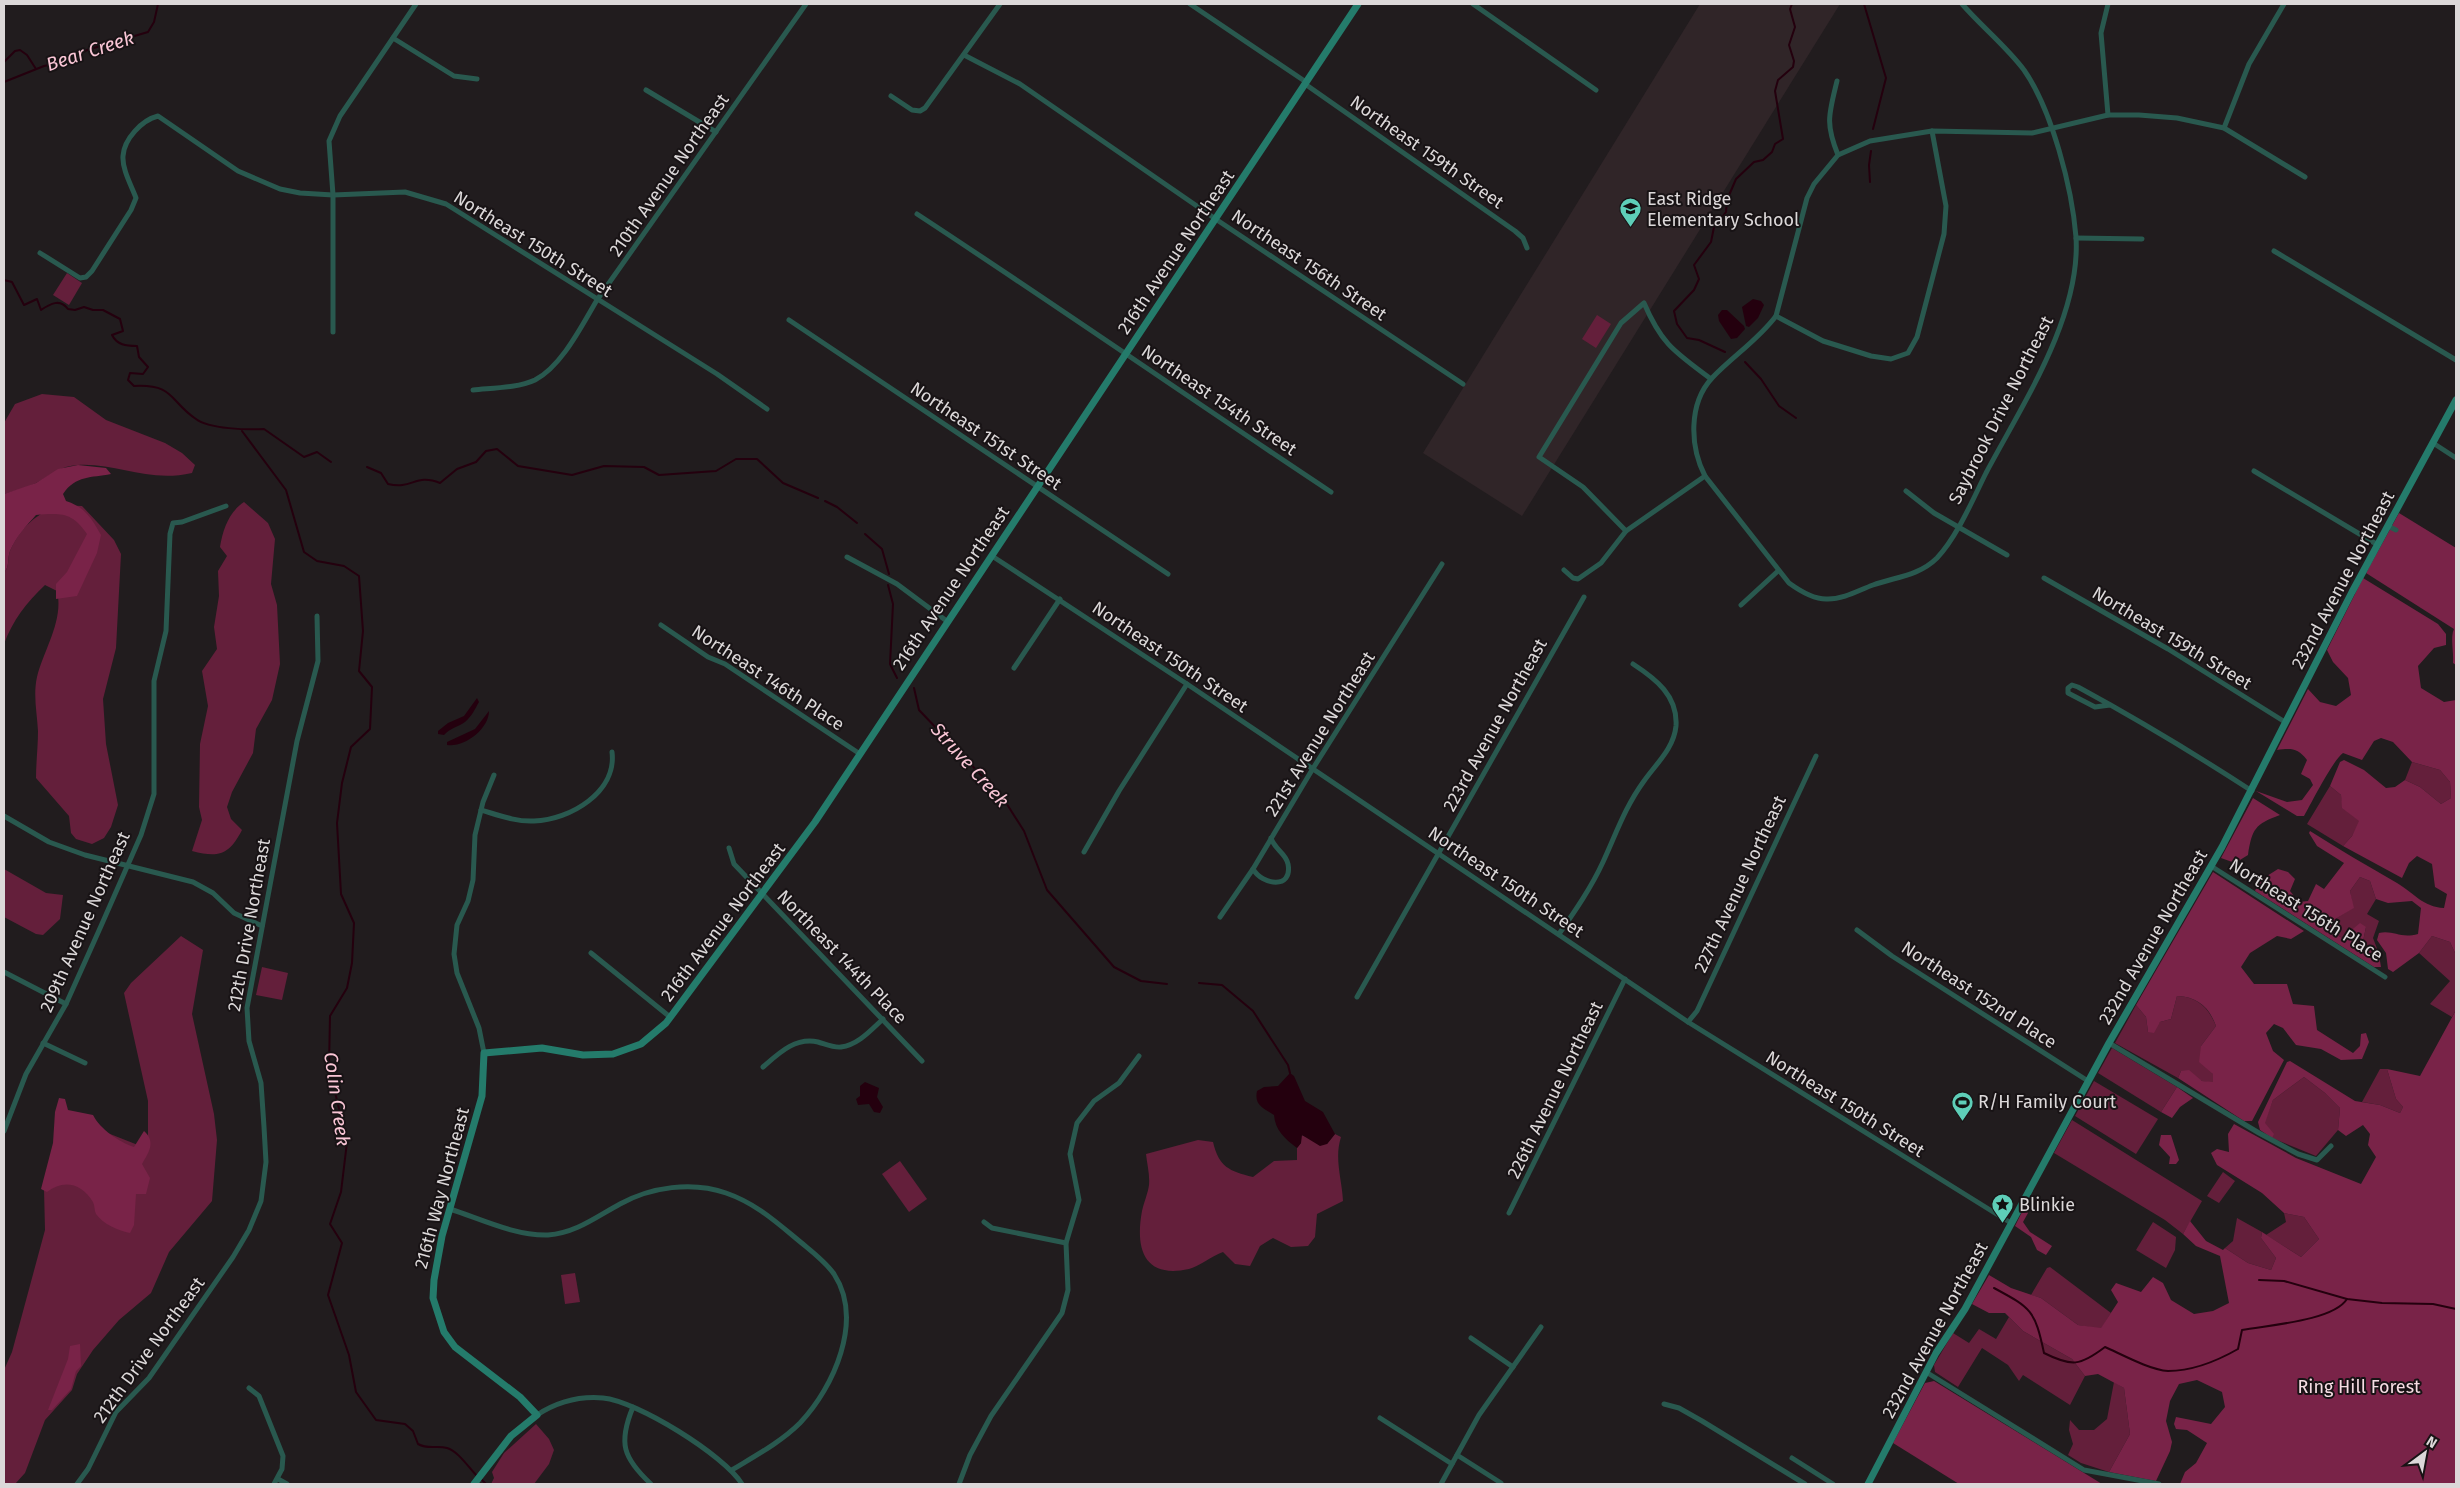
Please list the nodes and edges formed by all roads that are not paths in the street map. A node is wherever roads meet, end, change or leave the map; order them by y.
1 (416, 4) edge
2 (806, 4) edge
3 (1000, 4) edge
4 (1190, 4) edge
5 (1358, 4) edge
6 (1473, 4) edge
7 (1962, 4) edge
8 (2108, 4) edge
9 (2284, 4) edge
10 (392, 38) junction
11 (964, 54) junction
12 (478, 80) dead end
13 (1837, 81) dead end
14 (1306, 83) junction
15 (646, 90) dead end
16 (1596, 90) dead end
17 (891, 96) dead end
18 (2108, 115) junction
19 (2051, 128) junction
20 (2224, 128) junction
21 (1932, 131) junction
22 (716, 132) junction
23 (1838, 155) junction
24 (2305, 177) dead end
25 (333, 195) junction
26 (917, 214) dead end
27 (1216, 218) junction
28 (2076, 238) junction
29 (2142, 239) dead end
30 (1527, 248) dead end
31 (2274, 251) dead end
32 (40, 253) dead end
33 (597, 300) junction
34 (1776, 316) junction
35 (789, 320) dead end
36 (332, 332) dead end
37 (1126, 354) junction
38 (2456, 360) edge
39 (1711, 379) junction
40 (1463, 384) dead end
41 (474, 390) dead end
42 (2456, 400) edge
43 (767, 409) dead end
44 (2433, 443) junction
45 (2456, 458) edge
46 (2254, 471) dead end
47 (1705, 476) junction
48 (1037, 487) junction
49 (1906, 491) dead end
50 (1331, 492) dead end
51 (226, 506) dead end
52 (2388, 526) junction
53 (1957, 527) junction
54 (2396, 530) dead end
55 (1626, 531) junction
56 (2378, 545) junction
57 (2007, 555) dead end
58 (847, 556) dead end
59 (992, 556) junction
60 (1442, 564) dead end
61 (1564, 570) dead end
62 (1778, 571) junction
63 (1168, 574) dead end
64 (2044, 578) dead end
65 (1584, 597) dead end
66 (1060, 599) junction
67 (1741, 605) dead end
68 (317, 616) dead end
69 (948, 622) junction
70 (661, 625) dead end
71 (1633, 664) dead end
72 (1014, 668) dead end
73 (1188, 684) junction
74 (2110, 705) junction
75 (2285, 722) junction
76 (612, 752) dead end
77 (860, 754) junction
78 (1816, 756) dead end
79 (1312, 770) junction
80 (494, 775) dead end
81 (2252, 791) junction
82 (481, 810) junction
83 (4, 816) edge
84 (1271, 838) junction
85 (729, 848) dead end
86 (1084, 852) dead end
87 (1439, 854) junction
88 (127, 866) junction
89 (2211, 866) junction
90 (1253, 869) junction
91 (762, 894) junction
92 (1220, 917) dead end
93 (262, 926) junction
94 (1857, 930) dead end
95 (1559, 934) junction
96 (591, 953) dead end
97 (4, 972) edge
98 (2386, 977) dead end
99 (1625, 979) junction
100 (1356, 997) dead end
101 (66, 1004) junction
102 (670, 1017) junction
103 (883, 1019) junction
104 (1688, 1022) junction
105 (43, 1043) junction
106 (2109, 1043) junction
107 (484, 1053) junction
108 (1139, 1056) dead end
109 (922, 1061) dead end
110 (85, 1064) dead end
111 (763, 1067) dead end
112 (2088, 1081) junction
113 (4, 1115) edge
114 (10, 1115) junction
115 (4, 1131) edge
116 (2331, 1146) dead end
117 (450, 1209) junction
118 (1509, 1213) dead end
119 (984, 1222) dead end
120 (2011, 1223) junction
121 (1066, 1243) junction
122 (1541, 1327) dead end
123 (1471, 1338) dead end
124 (1513, 1367) junction
125 (1926, 1372) junction
126 (249, 1388) dead end
127 (1664, 1404) dead end
128 (633, 1407) junction
129 (537, 1415) junction
130 (1380, 1418) dead end
131 (1457, 1455) junction
132 (1792, 1458) dead end
133 (1452, 1464) junction
134 (732, 1470) junction
135 (278, 1479) junction
136 (1501, 1483) edge
137 (77, 1484) edge
138 (274, 1484) edge
139 (287, 1484) edge
140 (475, 1484) edge
141 (651, 1484) edge
142 (742, 1484) edge
143 (959, 1484) edge
144 (1441, 1484) edge
145 (1805, 1484) edge
146 (1833, 1484) edge
147 (1868, 1484) edge
148 (2159, 1484) edge

1 - 10 street
2 - 22 street, 210th Avenue Northeast
3 - 11 street
4 - 14 street, Northeast 159th Street
5 - 14 street, 216th Avenue Northeast
6 - 16 street
7 - 19 street, Saybrook Drive Northeast
8 - 18 street
9 - 20 street
10 - 12 street
10 - 25 street
11 - 17 street
11 - 27 street, Northeast 156th Street
13 - 23 street
14 - 27 street, 216th Avenue Northeast
14 - 30 street, Northeast 159th Street
15 - 22 street
18 - 19 street
18 - 20 street
19 - 21 street
19 - 28 street, Saybrook Drive Northeast
20 - 24 street
21 - 23 street
21 - 34 street
22 - 33 street, 210th Avenue Northeast
23 - 34 street
25 - 32 street, Northeast 150th Street
25 - 33 street, Northeast 150th Street
25 - 36 street
26 - 37 street, Northeast 154th Street
27 - 37 street, 216th Avenue Northeast
27 - 40 street, Northeast 156th Street
28 - 29 street
28 - 53 street, Saybrook Drive Northeast
31 - 38 street
33 - 41 street, 210th Avenue Northeast
33 - 43 street, Northeast 150th Street
34 - 39 street
35 - 48 street, Northeast 151st Street
37 - 48 street, 216th Avenue Northeast
37 - 50 street, Northeast 154th Street
39 - 47 street
39 - 55 street
42 - 44 street, 232nd Avenue Northeast
44 - 45 street
44 - 52 street, 232nd Avenue Northeast
46 - 56 street
47 - 55 street
47 - 62 street
48 - 59 street, 216th Avenue Northeast
48 - 63 street, Northeast 151st Street
49 - 53 street
51 - 88 street, 209th Avenue Northeast
52 - 54 street
52 - 56 street, 232nd Avenue Northeast
53 - 57 street
53 - 62 street, Saybrook Drive Northeast
55 - 61 street
56 - 75 street, 232nd Avenue Northeast
58 - 69 street
59 - 66 street, Northeast 150th Street
59 - 69 street, 216th Avenue Northeast
60 - 79 street, 221st Avenue Northeast
62 - 67 street
64 - 75 street, Northeast 159th Street
65 - 87 street, 223rd Avenue Northeast
66 - 72 street
66 - 73 street, Northeast 150th Street
68 - 93 street, 212th Drive Northeast
69 - 77 street, 216th Avenue Northeast
70 - 77 street, Northeast 146th Place
71 - 95 street
73 - 79 street, Northeast 150th Street
73 - 86 street
74 - 74 street
74 - 81 street
75 - 81 street, 232nd Avenue Northeast
76 - 82 street
77 - 91 street, 216th Avenue Northeast
78 - 104 street, 227th Avenue Northeast
79 - 84 street, 221st Avenue Northeast
79 - 87 street, Northeast 150th Street
80 - 82 street, 216th Way Northeast
81 - 89 street, 232nd Avenue Northeast
82 - 107 street, 216th Way Northeast
83 - 88 street
84 - 90 street, 221st Avenue Northeast
84 - 90 street
85 - 91 street, Northeast 144th Place
87 - 95 street, Northeast 150th Street
87 - 100 street, 223rd Avenue Northeast
88 - 93 street
88 - 101 street, 209th Avenue Northeast
89 - 98 street, Northeast 156th Place
89 - 106 street, 232nd Avenue Northeast
90 - 92 street, 221st Avenue Northeast
91 - 102 street, 216th Avenue Northeast
91 - 103 street, Northeast 144th Place
93 - 137 street, 212th Drive Northeast
94 - 112 street, Northeast 152nd Place
95 - 99 street, Northeast 150th Street
96 - 102 street
97 - 101 street
99 - 104 street, Northeast 150th Street
99 - 118 street, 226th Avenue Northeast
101 - 105 street, 209th Avenue Northeast
102 - 107 street, 216th Avenue Northeast
103 - 109 street, Northeast 144th Place
103 - 111 street
104 - 120 street, Northeast 150th Street
105 - 110 street
105 - 114 street, 209th Avenue Northeast
106 - 112 street, 232nd Avenue Northeast
106 - 116 street
107 - 117 street, 216th Way Northeast
108 - 121 street
112 - 120 street, 232nd Avenue Northeast
113 - 114 street
114 - 115 street, 209th Avenue Northeast
117 - 129 street, 216th Way Northeast
117 - 134 street
119 - 121 street
120 - 125 street, 232nd Avenue Northeast
121 - 143 street
122 - 124 street
123 - 124 street
124 - 131 street
125 - 147 street, 232nd Avenue Northeast
125 - 148 street
126 - 135 street
127 - 145 street
128 - 129 street
128 - 134 street
128 - 141 street
129 - 140 street
130 - 133 street
131 - 133 street
131 - 136 street
132 - 146 street
133 - 144 street
134 - 142 street
135 - 138 street
135 - 139 street

